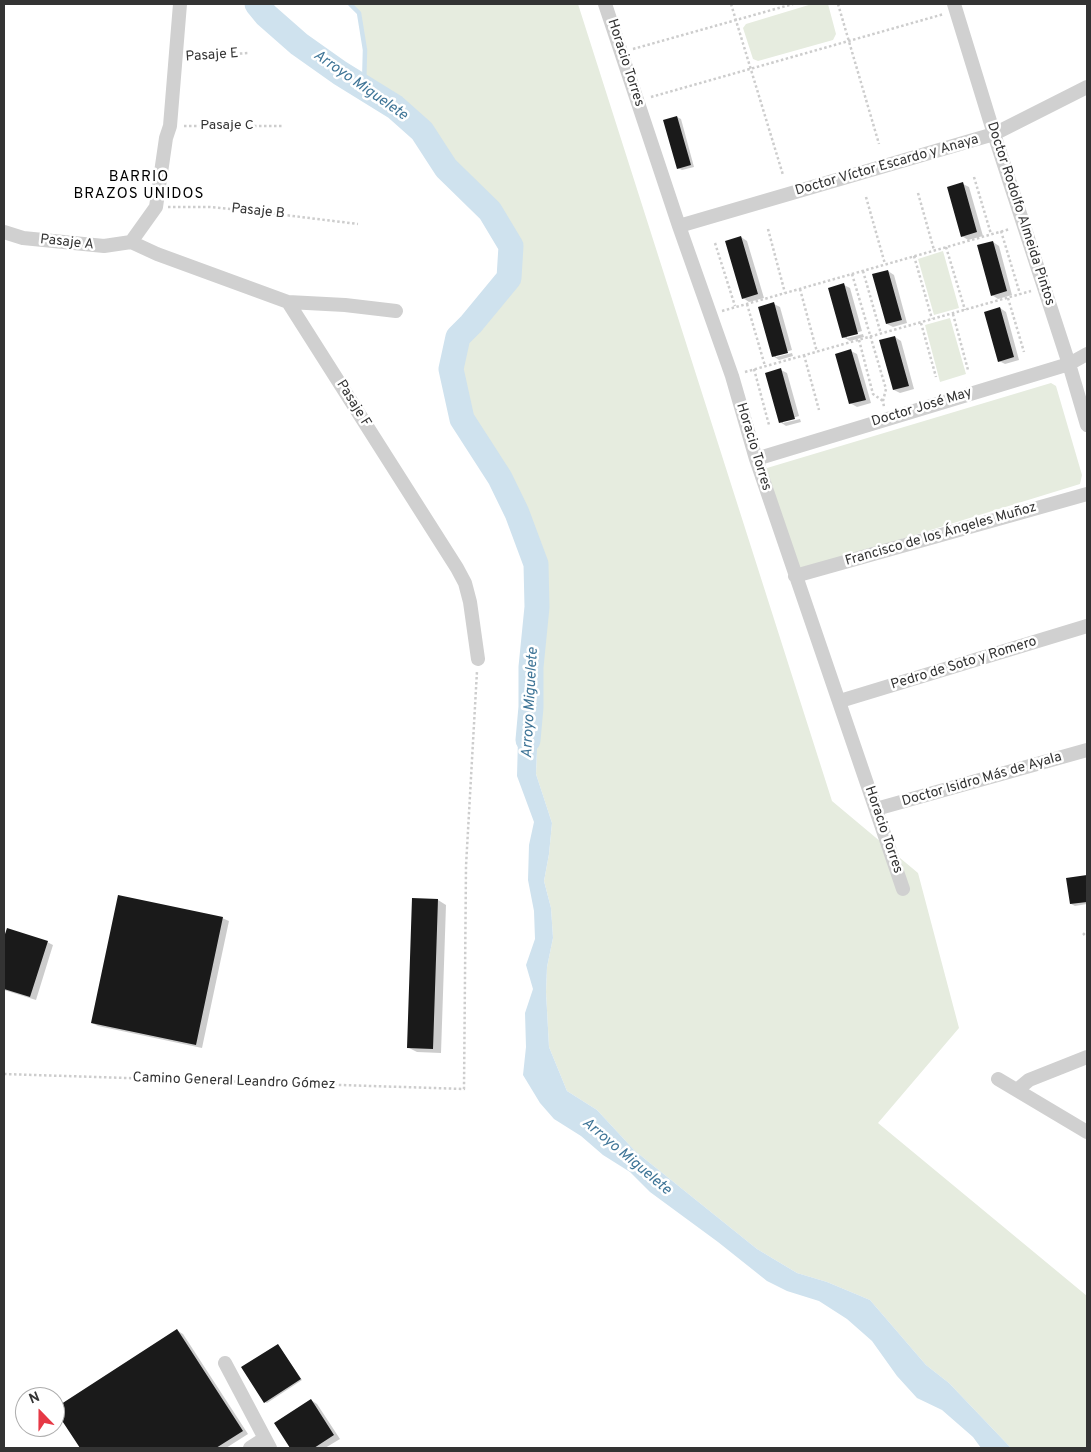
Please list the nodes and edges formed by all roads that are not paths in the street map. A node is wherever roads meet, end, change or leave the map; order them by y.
1 (180, 4) edge
2 (605, 4) edge
3 (955, 7) edge
4 (1087, 87) edge
5 (994, 134) junction
6 (679, 226) junction
7 (4, 232) edge
8 (131, 242) junction
9 (288, 302) junction
10 (396, 311) dead end
11 (1087, 354) edge
12 (1069, 364) junction
13 (1087, 425) edge
14 (756, 459) junction
15 (1087, 494) edge
16 (795, 576) junction
17 (1087, 626) edge
18 (478, 659) road end
19 (840, 701) junction
20 (1087, 750) edge
21 (876, 810) junction
22 (903, 889) dead end
23 (1087, 1057) edge
24 (998, 1079) dead end
25 (1017, 1090) junction
26 (1087, 1132) edge
27 (224, 1362) dead end
28 (267, 1444) edge
29 (250, 1448) edge

1 - 8 street
2 - 6 street, Horacio Torres
3 - 5 street, Doctor Rodolfo Almeida Pintos
4 - 5 street, Doctor Víctor Escardo y Anaya
5 - 6 street, Doctor Víctor Escardo y Anaya
5 - 12 street, Doctor Rodolfo Almeida Pintos
6 - 14 street, Horacio Torres
7 - 8 street, Pasaje A
8 - 9 street
9 - 10 street
9 - 18 street, Pasaje F
11 - 12 street, Doctor José May
12 - 13 street, Doctor Rodolfo Almeida Pintos
12 - 14 street, Doctor José May
14 - 16 street, Horacio Torres
15 - 16 street, Francisco de los Ángeles Muñoz
16 - 19 street, Horacio Torres
17 - 19 street, Pedro de Soto y Romero
19 - 21 street, Horacio Torres
20 - 21 street, Doctor Isidro Más de Ayala
21 - 22 street, Horacio Torres
23 - 25 street
24 - 25 street
25 - 26 street
27 - 28 street
28 - 29 street

